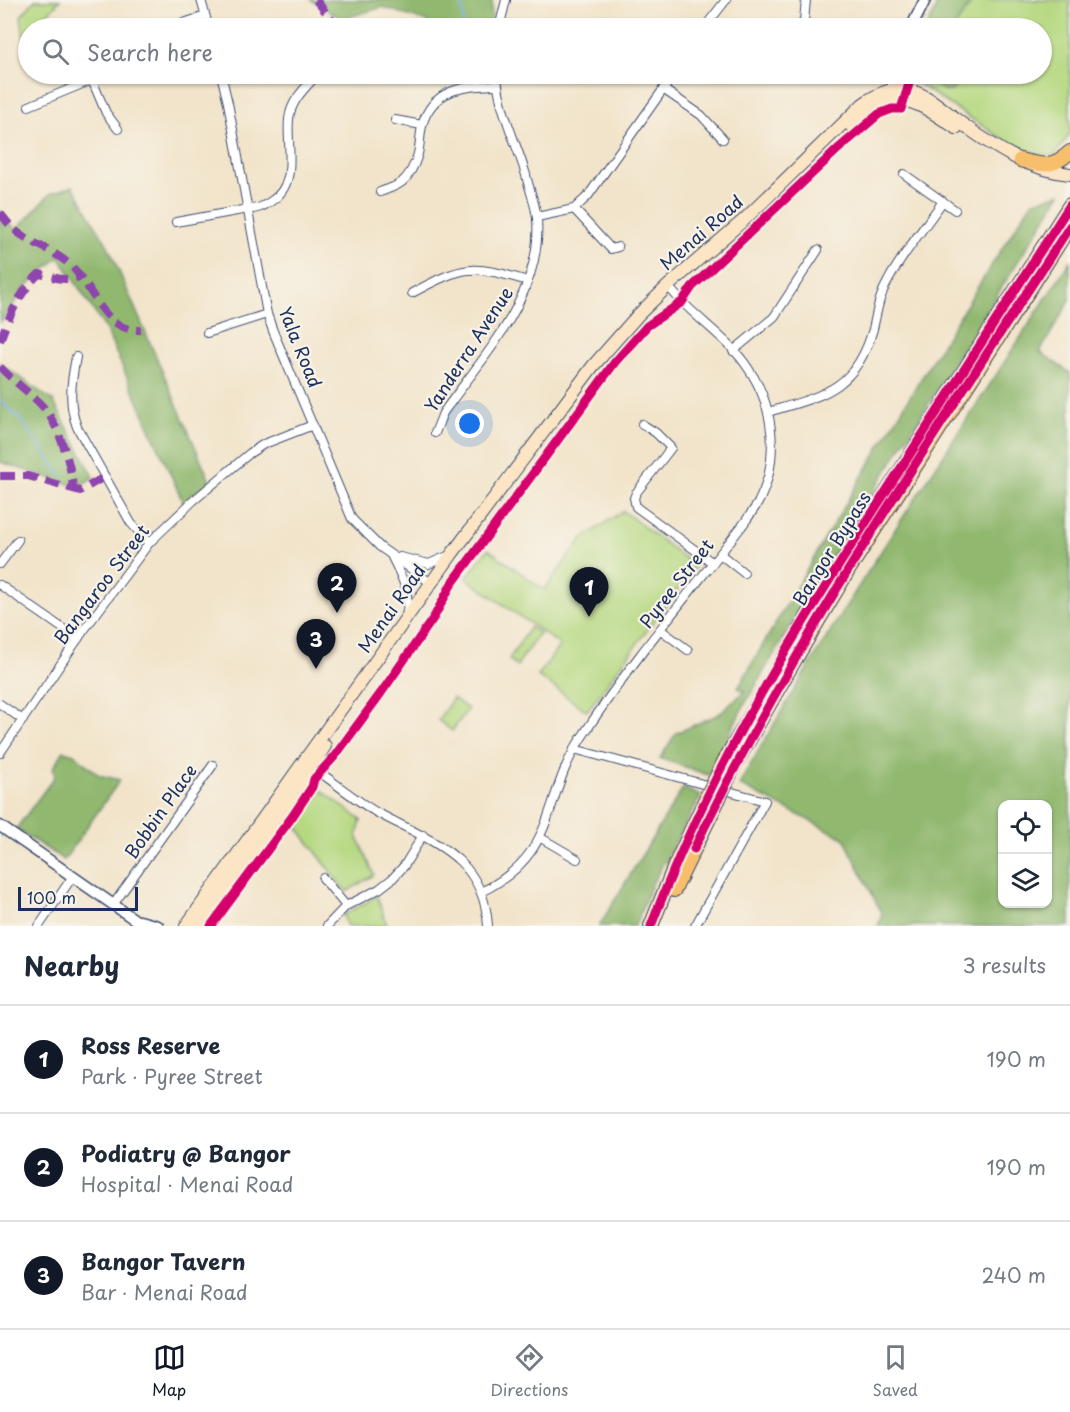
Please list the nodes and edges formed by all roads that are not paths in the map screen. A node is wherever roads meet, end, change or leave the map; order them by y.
1 (201, 0) edge
2 (506, 0) edge
3 (726, 0) edge
4 (806, 0) edge
5 (925, 0) edge
6 (206, 16) joint
7 (200, 18) edge
8 (502, 18) edge
9 (712, 18) edge
10 (804, 18) edge
11 (916, 18) edge
12 (82, 84) edge
13 (94, 84) edge
14 (223, 84) edge
15 (309, 84) edge
16 (667, 84) edge
17 (894, 84) edge
18 (899, 84) edge
19 (497, 85) joint
20 (663, 89) junction
21 (896, 95) junction
22 (29, 106) dead end
23 (395, 120) dead end
24 (422, 125) junction
25 (118, 129) dead end
26 (723, 140) dead end
27 (1070, 152) edge
28 (1020, 160) junction
29 (904, 174) dead end
30 (1070, 174) edge
31 (1070, 180) edge
32 (380, 192) dead end
33 (943, 201) junction
34 (1070, 205) edge
35 (248, 209) junction
36 (574, 209) junction
37 (955, 210) dead end
38 (537, 217) junction
39 (176, 222) dead end
40 (1070, 226) edge
41 (618, 247) dead end
42 (818, 250) dead end
43 (528, 281) junction
44 (668, 286) junction
45 (412, 293) dead end
46 (267, 314) junction
47 (207, 333) dead end
48 (733, 351) junction
49 (76, 357) dead end
50 (567, 402) junction
51 (768, 412) junction
52 (642, 424) dead end
53 (313, 425) junction
54 (435, 433) dead end
55 (18, 540) dead end
56 (149, 543) junction
57 (391, 554) junction
58 (452, 554) junction
59 (720, 555) junction
60 (713, 563) junction
61 (0, 564) edge
62 (744, 573) dead end
63 (0, 585) edge
64 (434, 585) junction
65 (403, 623) junction
66 (661, 630) junction
67 (78, 639) junction
68 (688, 650) dead end
69 (0, 704) edge
70 (23, 720) junction
71 (574, 750) junction
72 (0, 753) edge
73 (308, 764) junction
74 (729, 764) junction
75 (213, 765) dead end
76 (712, 798) junction
77 (0, 826) edge
78 (423, 836) junction
79 (541, 838) junction
80 (577, 858) dead end
81 (73, 876) junction
82 (323, 878) dead end
83 (481, 892) junction
84 (113, 905) junction
85 (346, 906) junction
86 (124, 912) junction
87 (193, 924) edge
88 (39, 926) edge
89 (138, 926) edge
90 (144, 926) edge
91 (158, 926) edge
92 (327, 926) edge
93 (488, 926) edge
94 (651, 926) edge
95 (661, 926) edge
96 (695, 926) edge

1 - 6 street
2 - 8 street
3 - 9 street
4 - 10 street
5 - 11 street
6 - 7 street
12 - 22 street
13 - 25 street
14 - 35 street, Yala Road
15 - 35 street
16 - 20 street
17 - 21 street
18 - 21 street
19 - 24 street
19 - 38 street, Yanderra Avenue
20 - 26 street
20 - 36 street
21 - 28 main road
21 - 31 main road
21 - 44 main road, Menai Road
23 - 24 street
24 - 32 street
27 - 28 main road
28 - 30 main road
29 - 33 street
33 - 37 street
33 - 51 street
34 - 74 main road, Bangor Bypass
35 - 39 street
35 - 46 street, Yala Road
36 - 38 street
36 - 41 street
38 - 43 street, Yanderra Avenue
40 - 74 main road, Bangor Bypass
42 - 48 street
43 - 45 street
43 - 54 street, Yanderra Avenue
44 - 48 street, Pyree Street
44 - 50 main road, Menai Road
46 - 47 street
46 - 53 street, Yala Road
48 - 51 street, Pyree Street
49 - 56 street
50 - 58 main road, Menai Road
50 - 64 main road, Menai Road
51 - 59 street, Pyree Street
52 - 60 street
53 - 56 street, Bangaroo Street
53 - 57 street, Yala Road
55 - 61 street
56 - 67 street, Bangaroo Street
57 - 58 street
57 - 64 street, Yala Road
57 - 65 street
58 - 64 main road, Menai Road
59 - 60 street, Pyree Street
59 - 62 street
60 - 66 street, Pyree Street
63 - 67 street
64 - 65 main road, Menai Road
64 - 73 main road, Menai Road
65 - 73 main road, Menai Road
66 - 68 street
66 - 71 street, Pyree Street
67 - 70 street, Bangaroo Street
69 - 70 street
70 - 72 street, Bangaroo Street
71 - 79 street, Pyree Street
71 - 96 street
73 - 78 street
73 - 87 main road, Menai Road
74 - 76 main road, Bangor Bypass, bridge
75 - 84 street, Bobbin Place
76 - 94 main road, Bangor Bypass
76 - 95 main road, Bangor Bypass
77 - 81 street
78 - 83 street
78 - 85 street
79 - 80 street
79 - 83 street, Pyree Street
81 - 84 street
81 - 88 street
82 - 85 street
83 - 93 street
84 - 86 street
85 - 92 street
86 - 89 street
86 - 90 street
86 - 91 street

